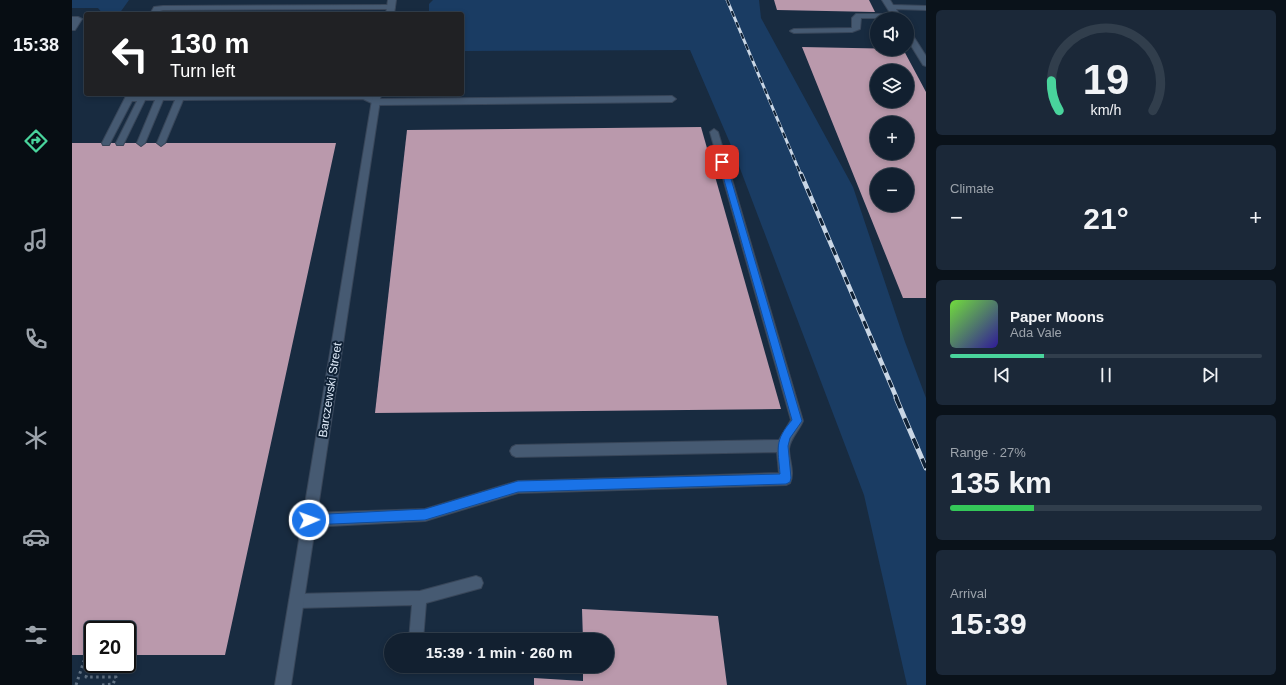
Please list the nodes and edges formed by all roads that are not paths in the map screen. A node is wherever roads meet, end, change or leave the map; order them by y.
1 (886, 0) edge
2 (391, 7) edge
3 (891, 7) junction
4 (926, 8) edge
5 (155, 12) edge
6 (894, 12) edge
7 (870, 17) edge
8 (72, 19) edge
9 (72, 28) edge
10 (794, 30) dead end
11 (914, 44) edge
12 (926, 63) edge
13 (180, 97) junction
14 (142, 98) junction
15 (160, 98) junction
16 (376, 98) edge
17 (672, 99) dead end
18 (714, 132) dead end
19 (106, 143) dead end
20 (120, 143) dead end
21 (141, 143) dead end
22 (161, 143) dead end
23 (782, 446) junction
24 (516, 451) dead end
25 (309, 520) junction
26 (476, 583) dead end
27 (420, 598) junction
28 (296, 601) junction
29 (417, 633) edge
30 (283, 685) edge

1 - 3 street
2 - 5 lane
3 - 4 street
3 - 6 street
7 - 10 lane
8 - 9 lane
11 - 12 street
13 - 15 lane
13 - 16 lane
13 - 22 lane
14 - 15 lane
14 - 19 lane
14 - 20 lane
15 - 21 lane
16 - 17 lane
16 - 25 street, Barczewski Street
18 - 23 lane
23 - 24 lane
23 - 25 lane
25 - 28 street, Barczewski Street
26 - 27 lane
27 - 28 lane
27 - 29 lane
28 - 30 street, Barczewski Street

